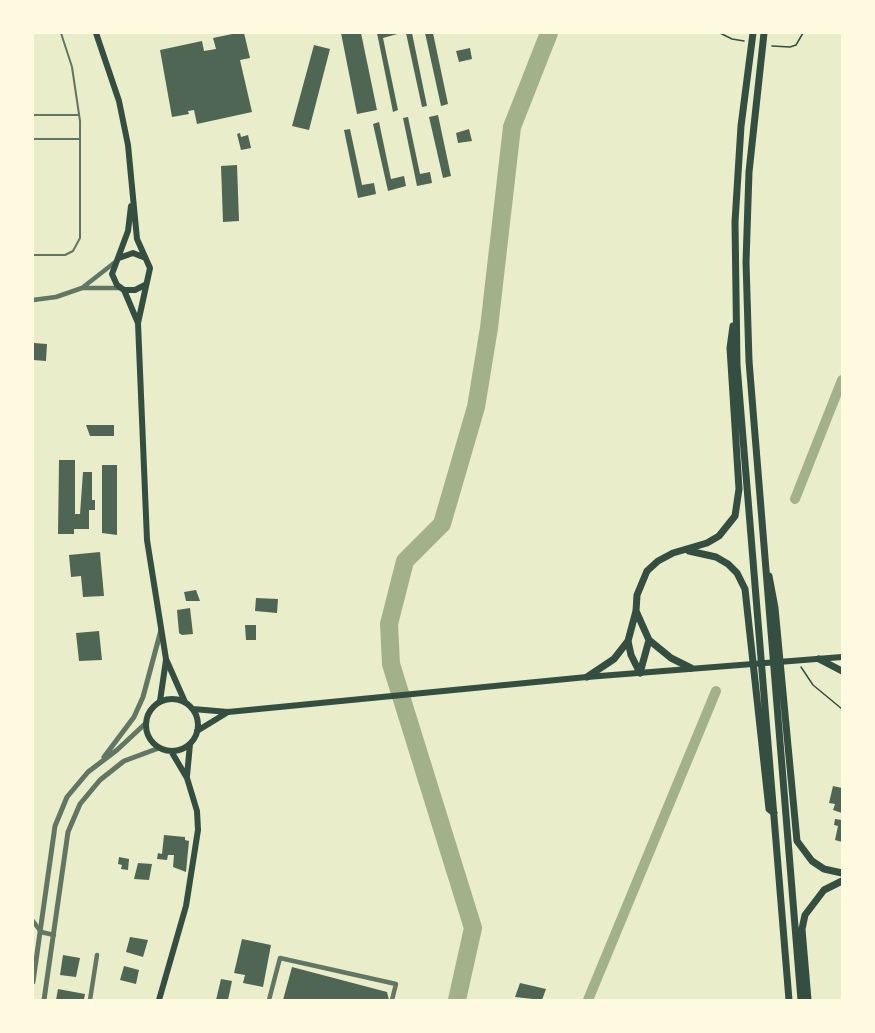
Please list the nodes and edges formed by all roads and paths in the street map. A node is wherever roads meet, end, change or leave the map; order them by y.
1 (61, 33) edge
2 (96, 33) edge
3 (720, 33) edge
4 (753, 33) edge
5 (764, 33) edge
6 (803, 33) edge
7 (732, 39) dead end
8 (776, 47) dead end
9 (33, 115) edge
10 (79, 115) junction
11 (33, 139) edge
12 (80, 139) junction
13 (132, 196) junction
14 (33, 255) edge
15 (143, 257) junction
16 (116, 261) junction
17 (145, 285) junction
18 (82, 288) junction
19 (123, 289) junction
20 (33, 300) edge
21 (736, 303) junction
22 (138, 323) junction
23 (686, 550) junction
24 (636, 611) junction
25 (752, 611) junction
26 (161, 629) junction
27 (649, 640) junction
28 (628, 641) junction
29 (842, 657) edge
30 (166, 659) junction
31 (819, 659) junction
32 (799, 661) junction
33 (691, 668) junction
34 (842, 671) edge
35 (640, 673) junction
36 (587, 677) junction
37 (160, 701) junction
38 (779, 701) junction
39 (185, 702) junction
40 (193, 709) junction
41 (842, 709) edge
42 (228, 712) junction
43 (146, 723) junction
44 (197, 730) junction
45 (190, 744) junction
46 (159, 748) junction
47 (171, 751) junction
48 (99, 763) junction
49 (187, 777) junction
50 (50, 869) junction
51 (64, 870) junction
52 (842, 873) edge
53 (842, 881) edge
54 (33, 921) edge
55 (41, 932) junction
56 (54, 934) junction
57 (97, 955) dead end
58 (33, 982) edge
59 (44, 1000) edge
60 (90, 1000) edge
61 (159, 1000) edge
62 (269, 1000) edge
63 (392, 1000) edge
64 (789, 1000) edge
65 (801, 1000) edge
66 (808, 1000) edge

1 - 10 lane
2 - 13 main road
3 - 7 path
4 - 21 highway
5 - 38 highway
6 - 8 path
9 - 10 lane
10 - 12 lane
11 - 12 lane
12 - 14 lane
13 - 15 main road
13 - 16 main road
15 - 16 main road
15 - 17 main road
16 - 18 street
16 - 19 main road
17 - 19 main road
17 - 22 main road
18 - 19 street
18 - 20 street
19 - 22 main road
21 - 23 highway
21 - 25 highway
22 - 26 main road
23 - 24 highway
23 - 25 highway
24 - 27 highway
24 - 28 highway
25 - 64 highway
26 - 30 main road
26 - 48 street
27 - 33 highway
27 - 35 highway
28 - 35 highway
28 - 36 highway
29 - 31 main road
30 - 37 main road
30 - 39 main road
31 - 32 main road
31 - 34 highway
32 - 33 main road
32 - 41 path
33 - 35 main road
35 - 36 main road
36 - 42 main road
37 - 39 main road
37 - 43 main road
38 - 52 highway
38 - 65 highway
39 - 40 main road
40 - 42 main road
40 - 44 main road
42 - 44 main road
43 - 46 main road
43 - 48 street
44 - 45 main road
45 - 47 main road
45 - 49 main road
46 - 47 main road
46 - 51 street
47 - 49 main road
48 - 50 street
49 - 61 main road
50 - 51 street
50 - 55 street
51 - 56 street
53 - 66 highway
54 - 55 street
55 - 56 street
55 - 58 street
56 - 59 street
57 - 60 street
62 - 63 street

